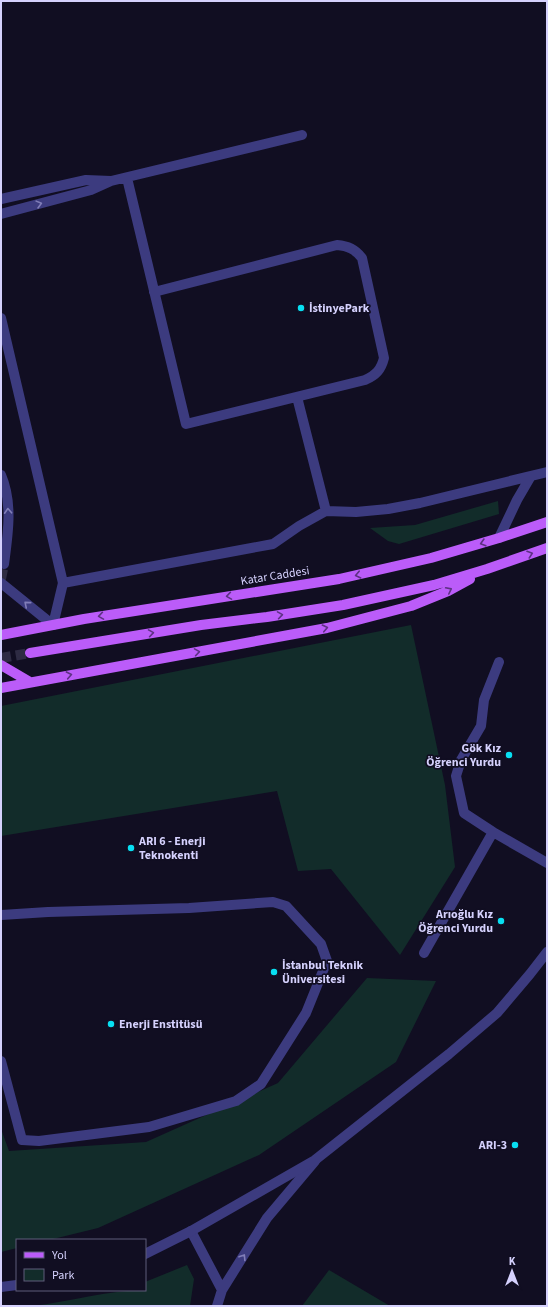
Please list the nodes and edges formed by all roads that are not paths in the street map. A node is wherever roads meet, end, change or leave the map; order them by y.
1 (302, 135) dead end
2 (127, 178) junction
3 (111, 181) junction
4 (1, 199) edge
5 (1, 214) edge
6 (154, 292) junction
7 (1, 318) edge
8 (297, 397) junction
9 (547, 472) edge
10 (1, 475) edge
11 (531, 476) junction
12 (326, 511) junction
13 (547, 522) edge
14 (500, 538) junction
15 (547, 548) edge
16 (4, 564) dead end
17 (488, 569) junction
18 (1, 583) edge
19 (63, 583) junction
20 (52, 625) junction
21 (1, 634) edge
22 (30, 653) tunnel mouth
23 (499, 662) dead end
24 (1, 665) edge
25 (30, 682) junction
26 (1, 688) edge
27 (493, 832) junction
28 (547, 863) edge
29 (1, 915) edge
30 (547, 952) edge
31 (424, 953) dead end
32 (1, 1061) edge
33 (315, 1160) junction
34 (190, 1231) junction
35 (146, 1253) edge
36 (16, 1285) edge
37 (1, 1286) edge
38 (222, 1290) junction
39 (217, 1306) edge

1 - 2 street
2 - 3 street
2 - 6 street
3 - 4 street
5 -> 3 street
6 - 8 street
6 - 8 street
7 - 19 street
8 - 12 street
9 - 11 street
16 -> 10 street
11 - 12 street
11 - 14 street
12 - 19 street
13 - 14 main road, Katar Caddesi
14 -> 20 main road, Katar Caddesi
17 -> 15 main road
22 -> 17 main road
25 -> 17 main road
20 -> 18 street
19 - 20 street
20 - 21 main road, Katar Caddesi
23 - 27 street
24 - 25 main road
25 - 26 main road
27 - 28 street
27 - 31 street
29 - 32 street
30 - 33 street
33 - 34 street
38 -> 33 street
34 - 35 street
34 - 38 street
36 - 37 street
38 - 39 street

